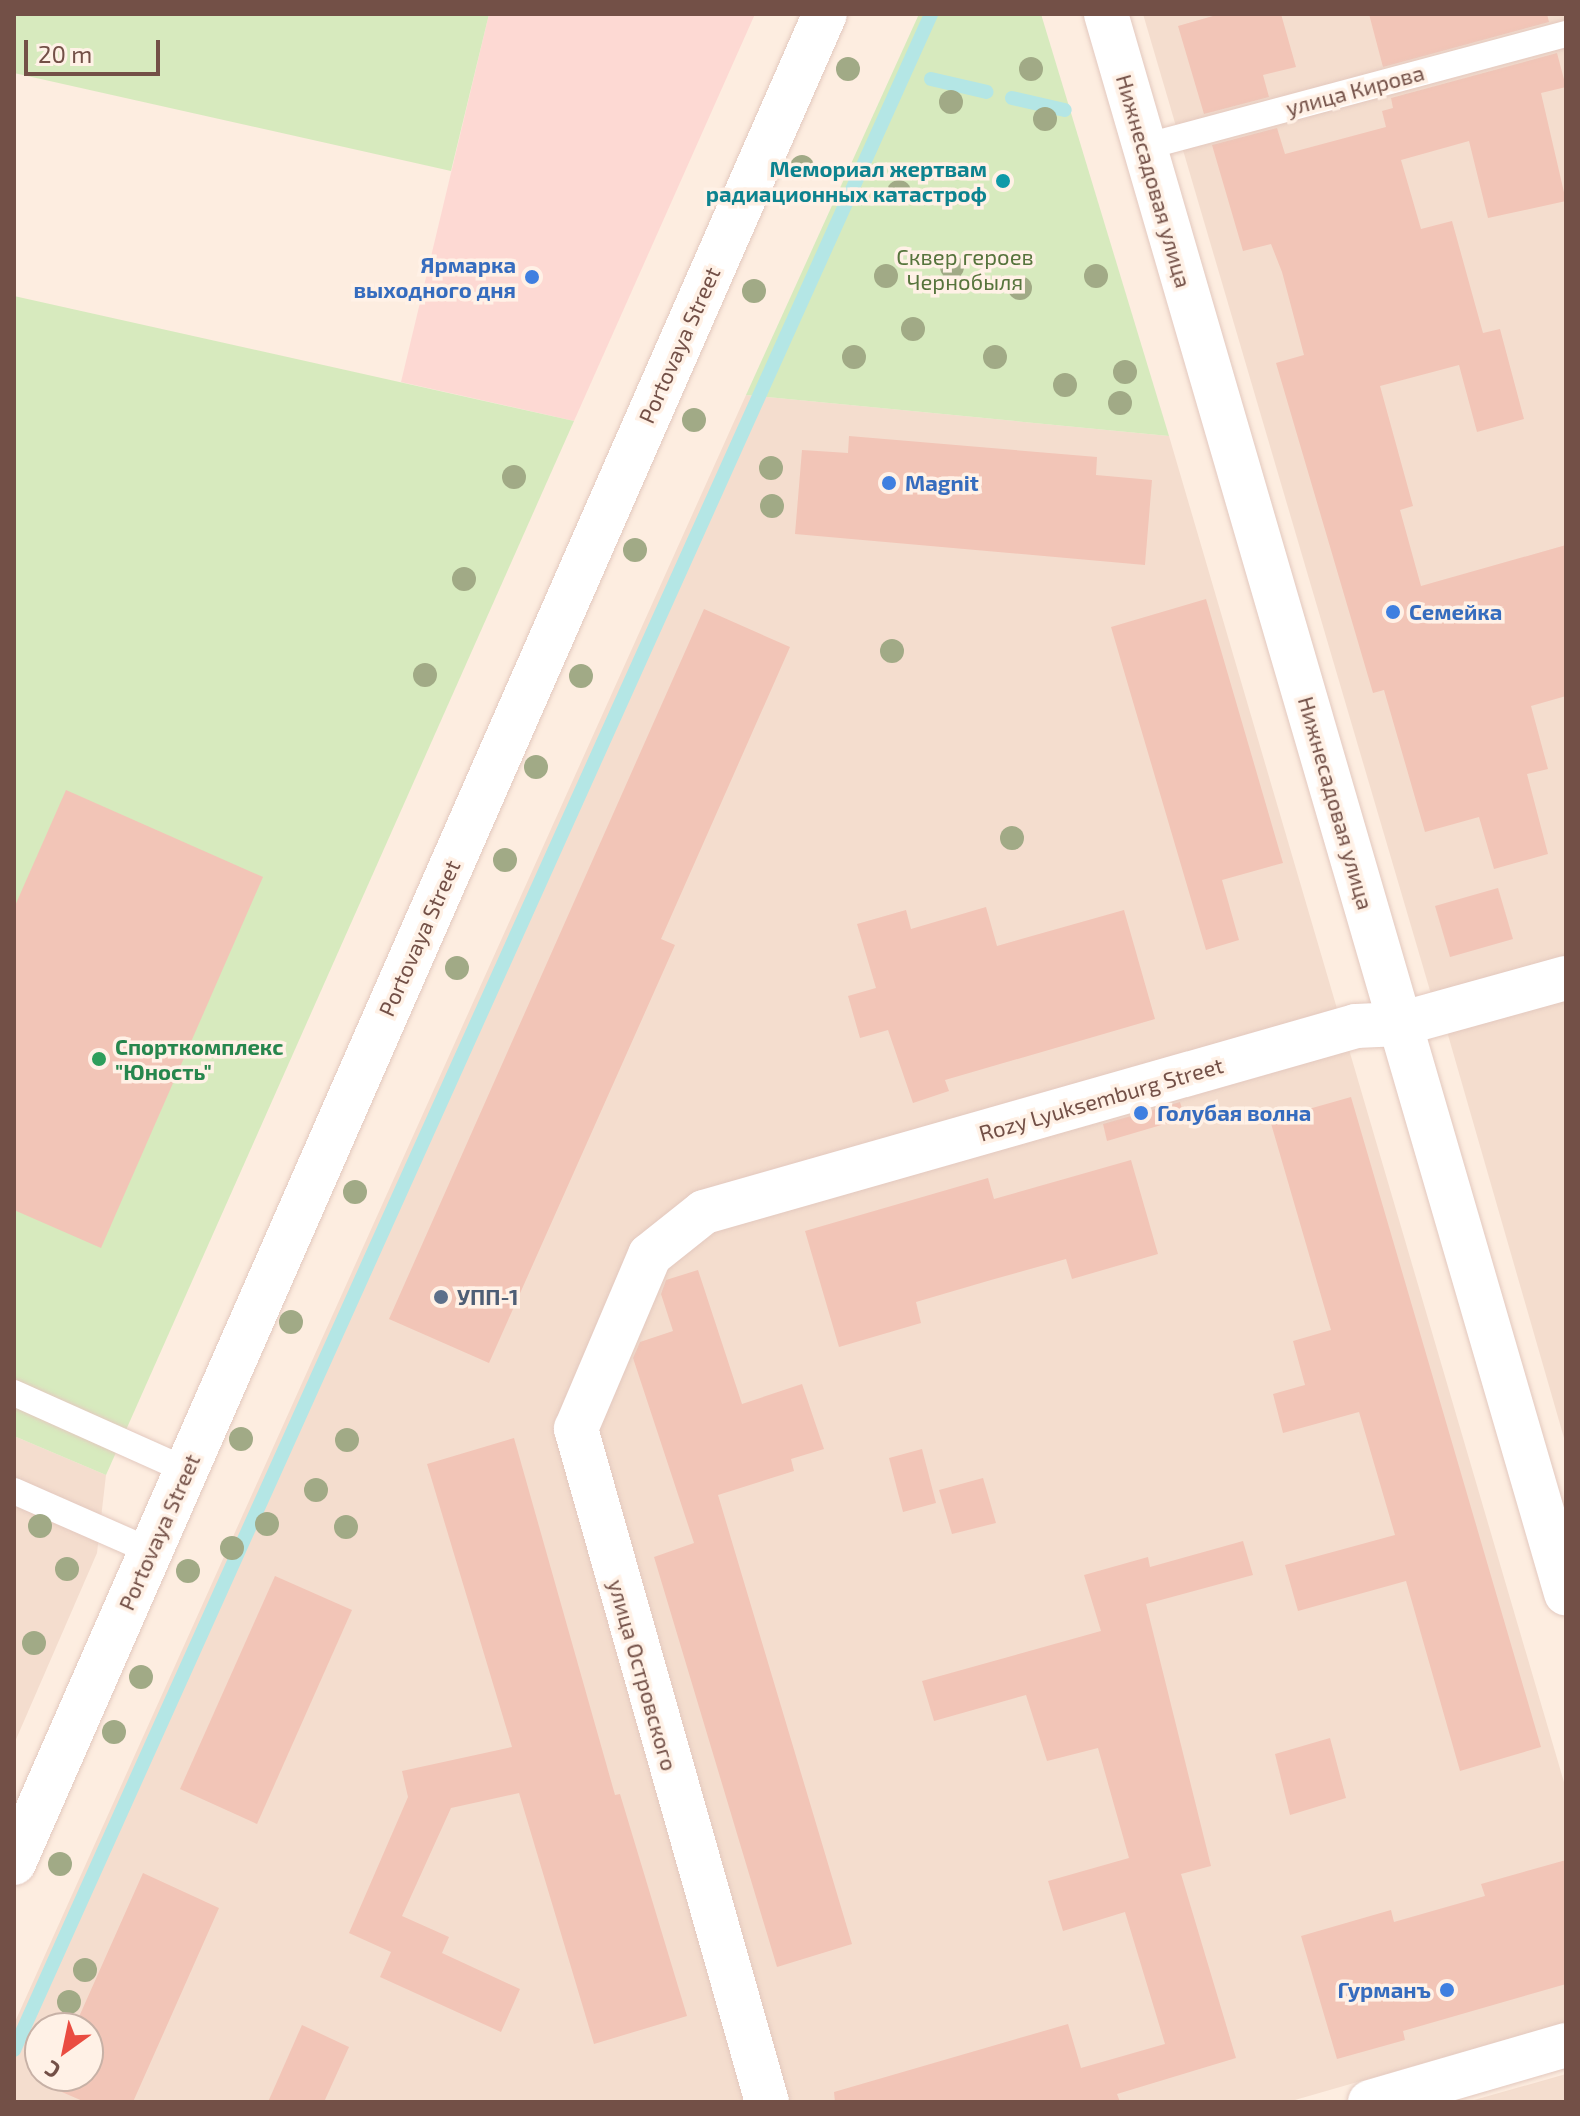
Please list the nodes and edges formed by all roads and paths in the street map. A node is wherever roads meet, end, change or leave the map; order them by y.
1 (825, 14) edge
2 (1106, 14) edge
3 (1566, 34) edge
4 (1144, 147) junction
5 (1566, 978) edge
6 (1400, 1024) junction
7 (650, 1255) joint
8 (14, 1393) edge
9 (186, 1470) junction
10 (14, 1491) edge
11 (151, 1551) junction
12 (1566, 1593) edge
13 (14, 1863) edge
14 (1566, 2045) edge
15 (767, 2102) edge
16 (1370, 2102) edge

1 - 9 street, Portovaya Street
2 - 4 street, Нижнесадовая улица
3 - 4 lane, улица Кирова
4 - 6 street, Нижнесадовая улица
5 - 6 street, Rozy Lyuksemburg Street
6 - 7 street, Rozy Lyuksemburg Street
6 - 12 street, Нижнесадовая улица
7 - 15 street, улица Островского
8 - 9 lane
9 - 11 street, Portovaya Street
10 - 11 lane
11 - 13 street, Portovaya Street
14 - 16 street

